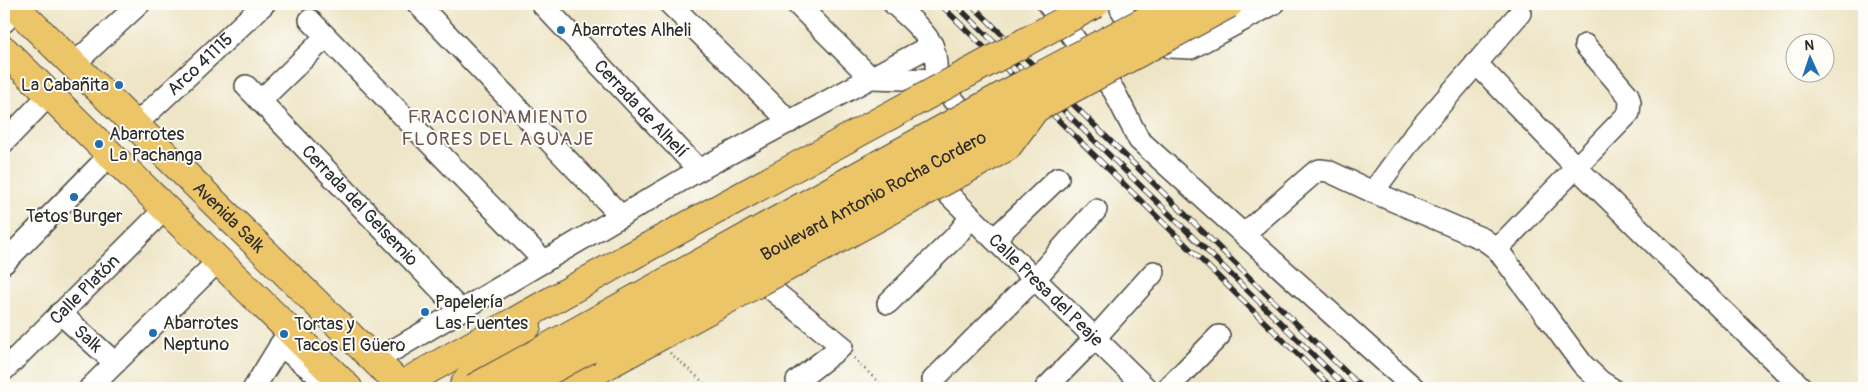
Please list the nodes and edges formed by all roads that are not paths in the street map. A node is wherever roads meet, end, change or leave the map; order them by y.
1 (139, 4) edge
2 (264, 4) edge
3 (418, 4) edge
4 (542, 4) edge
5 (670, 4) edge
6 (798, 4) edge
7 (894, 4) edge
8 (1048, 4) edge
9 (1095, 4) edge
10 (1120, 4) edge
11 (1177, 4) edge
12 (1229, 4) edge
13 (1273, 4) edge
14 (13, 9) edge
15 (1520, 13) dead end
16 (310, 20) dead end
17 (326, 37) junction
18 (932, 45) junction
19 (1585, 45) dead end
20 (4, 50) edge
21 (1476, 63) junction
22 (74, 64) junction
23 (871, 78) junction
24 (936, 80) junction
25 (49, 95) junction
26 (1035, 109) junction
27 (790, 122) junction
28 (135, 125) junction
29 (4, 142) edge
30 (110, 155) junction
31 (1577, 168) junction
32 (699, 170) junction
33 (1058, 178) dead end
34 (946, 192) junction
35 (1373, 192) junction
36 (165, 209) junction
37 (1096, 210) dead end
38 (621, 216) junction
39 (971, 217) junction
40 (1244, 234) junction
41 (994, 239) junction
42 (1498, 249) junction
43 (264, 251) junction
44 (218, 261) junction
45 (544, 261) junction
46 (4, 263) edge
47 (1154, 272) dead end
48 (1034, 279) junction
49 (238, 280) junction
50 (771, 289) junction
51 (551, 301) junction
52 (888, 303) dead end
53 (460, 310) junction
54 (60, 313) junction
55 (1219, 336) dead end
56 (285, 338) junction
57 (1094, 338) junction
58 (375, 361) junction
59 (115, 363) junction
60 (4, 370) edge
61 (318, 376) edge
62 (933, 380) dead end
63 (797, 381) dead end
64 (400, 387) edge
65 (90, 388) edge
66 (254, 388) edge
67 (348, 388) edge
68 (463, 388) edge
69 (474, 388) edge
70 (517, 388) edge
71 (567, 388) edge
72 (582, 388) edge
73 (1046, 388) edge
74 (1146, 388) edge
75 (1168, 388) edge
76 (1414, 388) edge
77 (1611, 388) edge
78 (1802, 388) edge

1 - 22 street
2 - 28 street, Arco 41115
3 - 38 street
4 - 32 street, Cerrada de Alhelí
5 - 27 street
6 - 23 street
7 - 18 street
8 - 40 street
9 - 51 main road, bridge
10 - 13 street
11 - 69 main road, Boulevard Antonio Rocha Cordero, bridge
12 - 26 main road, Boulevard Antonio Rocha Cordero, bridge
14 - 22 main road, Avenida Salk
15 - 21 street
16 - 17 street
17 - 45 street
17 - 53 street, Cerrada del Gelsemio
18 - 23 street
18 - 24 street
19 - 31 street
20 - 25 main road
21 - 31 street
21 - 35 street
22 - 28 main road, Avenida Salk
23 - 24 street
23 - 27 street
24 - 34 street, Boulevard Antonio Rocha Cordero
25 - 29 street
25 - 30 main road
26 - 70 main road, Boulevard Antonio Rocha Cordero, bridge
26 - 71 main road, bridge
27 - 32 street
28 - 43 main road, Avenida Salk
30 - 36 main road
30 - 46 street
31 - 42 street
31 - 78 street
32 - 38 street
33 - 41 street
34 - 39 street, Calle Presa del Peaje
34 - 50 street, Boulevard Antonio Rocha Cordero
35 - 40 street
35 - 42 street
36 - 44 main road
36 - 54 street, Calle Platón
37 - 48 street
38 - 45 street
39 - 41 street, Calle Presa del Peaje
39 - 52 street
40 - 76 street
41 - 48 street, Calle Presa del Peaje
42 - 77 street
43 - 49 main road
43 - 58 main road, Avenida Salk
44 - 49 main road
44 - 59 street
45 - 53 street
47 - 57 street
48 - 57 street, Calle Presa del Peaje
48 - 62 street
49 - 56 main road
50 - 63 street
50 - 72 street, Boulevard Antonio Rocha Cordero
51 - 64 main road
51 - 68 main road
53 - 58 street
54 - 59 street, Salk
54 - 60 street, Calle Platón
55 - 75 street
56 - 61 main road
56 - 66 street
57 - 73 street
57 - 74 street, Calle Presa del Peaje
58 - 64 main road, Avenida Salk
59 - 65 street
61 - 67 main road

